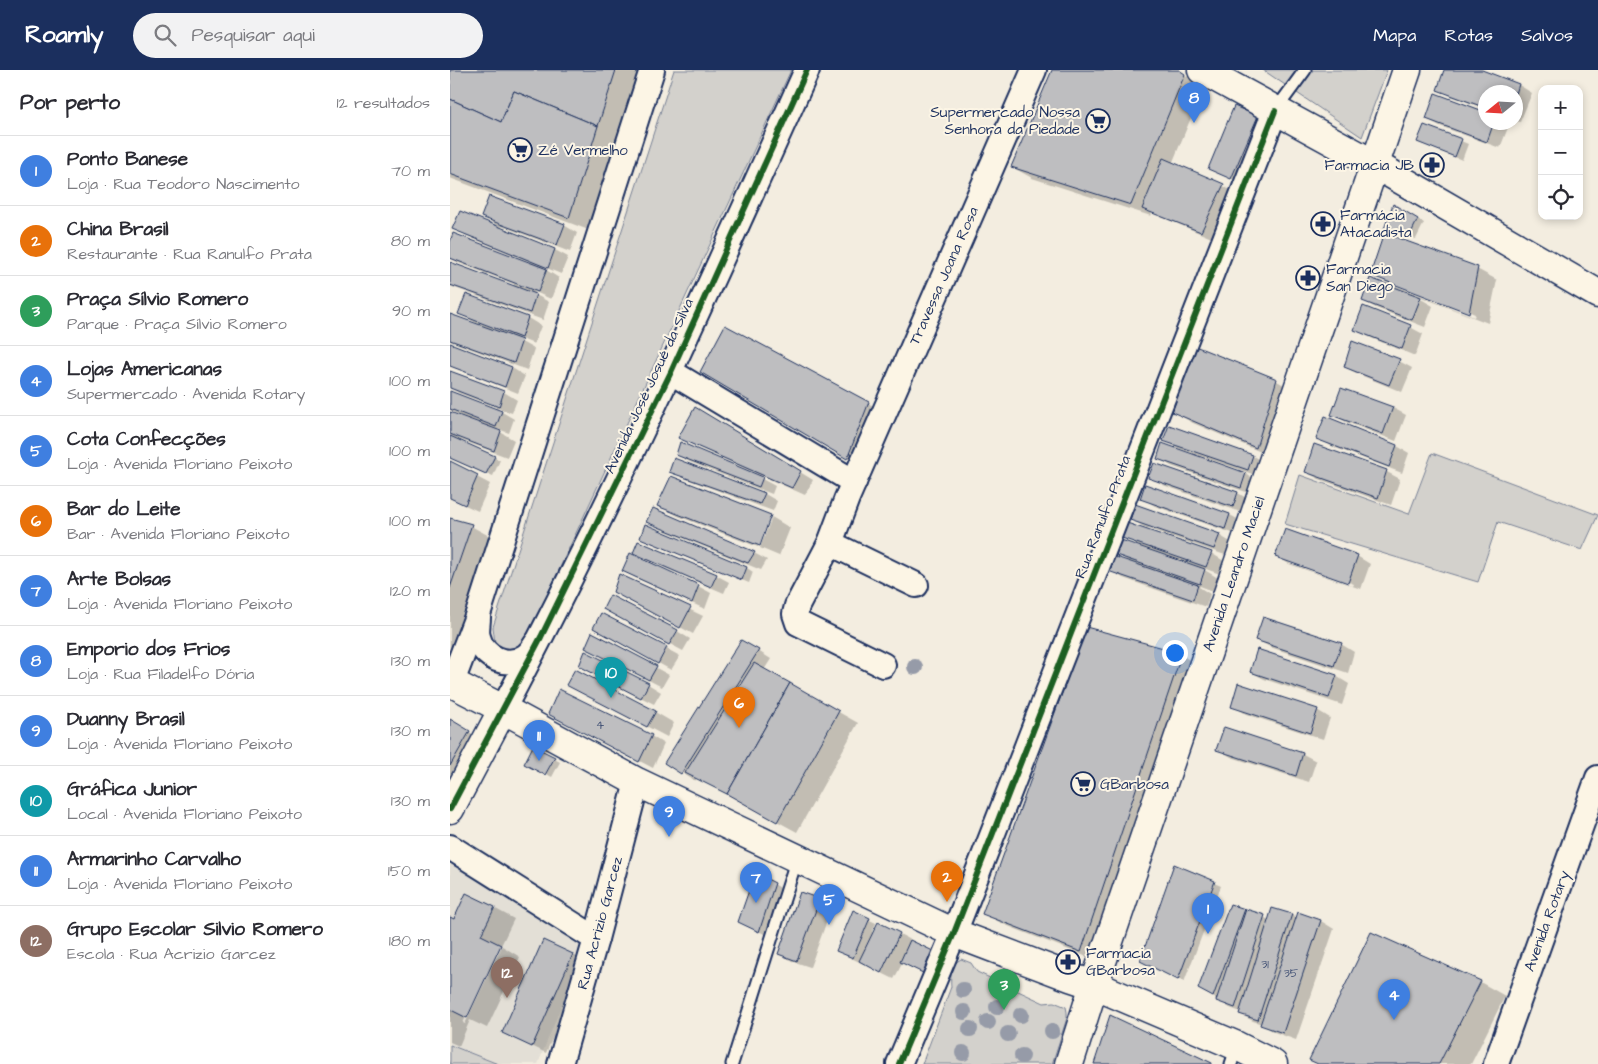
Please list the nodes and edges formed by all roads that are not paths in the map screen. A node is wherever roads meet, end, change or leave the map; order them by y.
1 (652, 70) edge
2 (807, 70) edge
3 (1034, 70) edge
4 (1305, 70) edge
5 (1407, 70) edge
6 (1213, 73) edge
7 (1275, 111) junction
8 (1374, 164) junction
9 (1598, 294) edge
10 (671, 372) junction
11 (854, 482) junction
12 (830, 543) junction
13 (916, 585) dead end
14 (479, 611) junction
15 (541, 637) junction
16 (883, 665) dead end
17 (451, 682) edge
18 (503, 709) junction
19 (1598, 778) edge
20 (637, 782) junction
21 (450, 809) edge
22 (450, 847) edge
23 (797, 858) junction
24 (954, 932) junction
25 (596, 939) junction
26 (1094, 984) junction
27 (1234, 1055) edge
28 (560, 1064) edge
29 (732, 1064) edge
30 (899, 1064) edge
31 (1069, 1064) edge
32 (1273, 1064) edge
33 (1496, 1064) edge

1 - 14 street
2 - 10 street, Avenida José Josué da Silva
3 - 11 street, Travessa Joana Rosa
4 - 7 lane
5 - 8 main road, Avenida Leandro Maciel
6 - 7 main road
7 - 8 main road
7 - 24 street, Rua Ranulfo Prata
8 - 9 main road
8 - 26 main road, Avenida Leandro Maciel
10 - 11 street
10 - 15 street, Avenida José Josué da Silva
11 - 12 street, Travessa Joana Rosa
12 - 13 street
12 - 16 street, Travessa Joana Rosa
14 - 15 street
14 - 17 street
15 - 18 street, Avenida José Josué da Silva
17 - 18 main road
18 - 20 main road
18 - 21 main road
19 - 33 street, Avenida Rotary
20 - 23 main road
20 - 25 street, Rua Acrizio Garcez
22 - 25 street
23 - 24 main road
23 - 29 lane
24 - 26 main road
24 - 30 street, Rua Ranulfo Prata
25 - 28 street, Rua Acrizio Garcez
26 - 27 main road
26 - 31 main road, Avenida Leandro Maciel
27 - 32 main road

